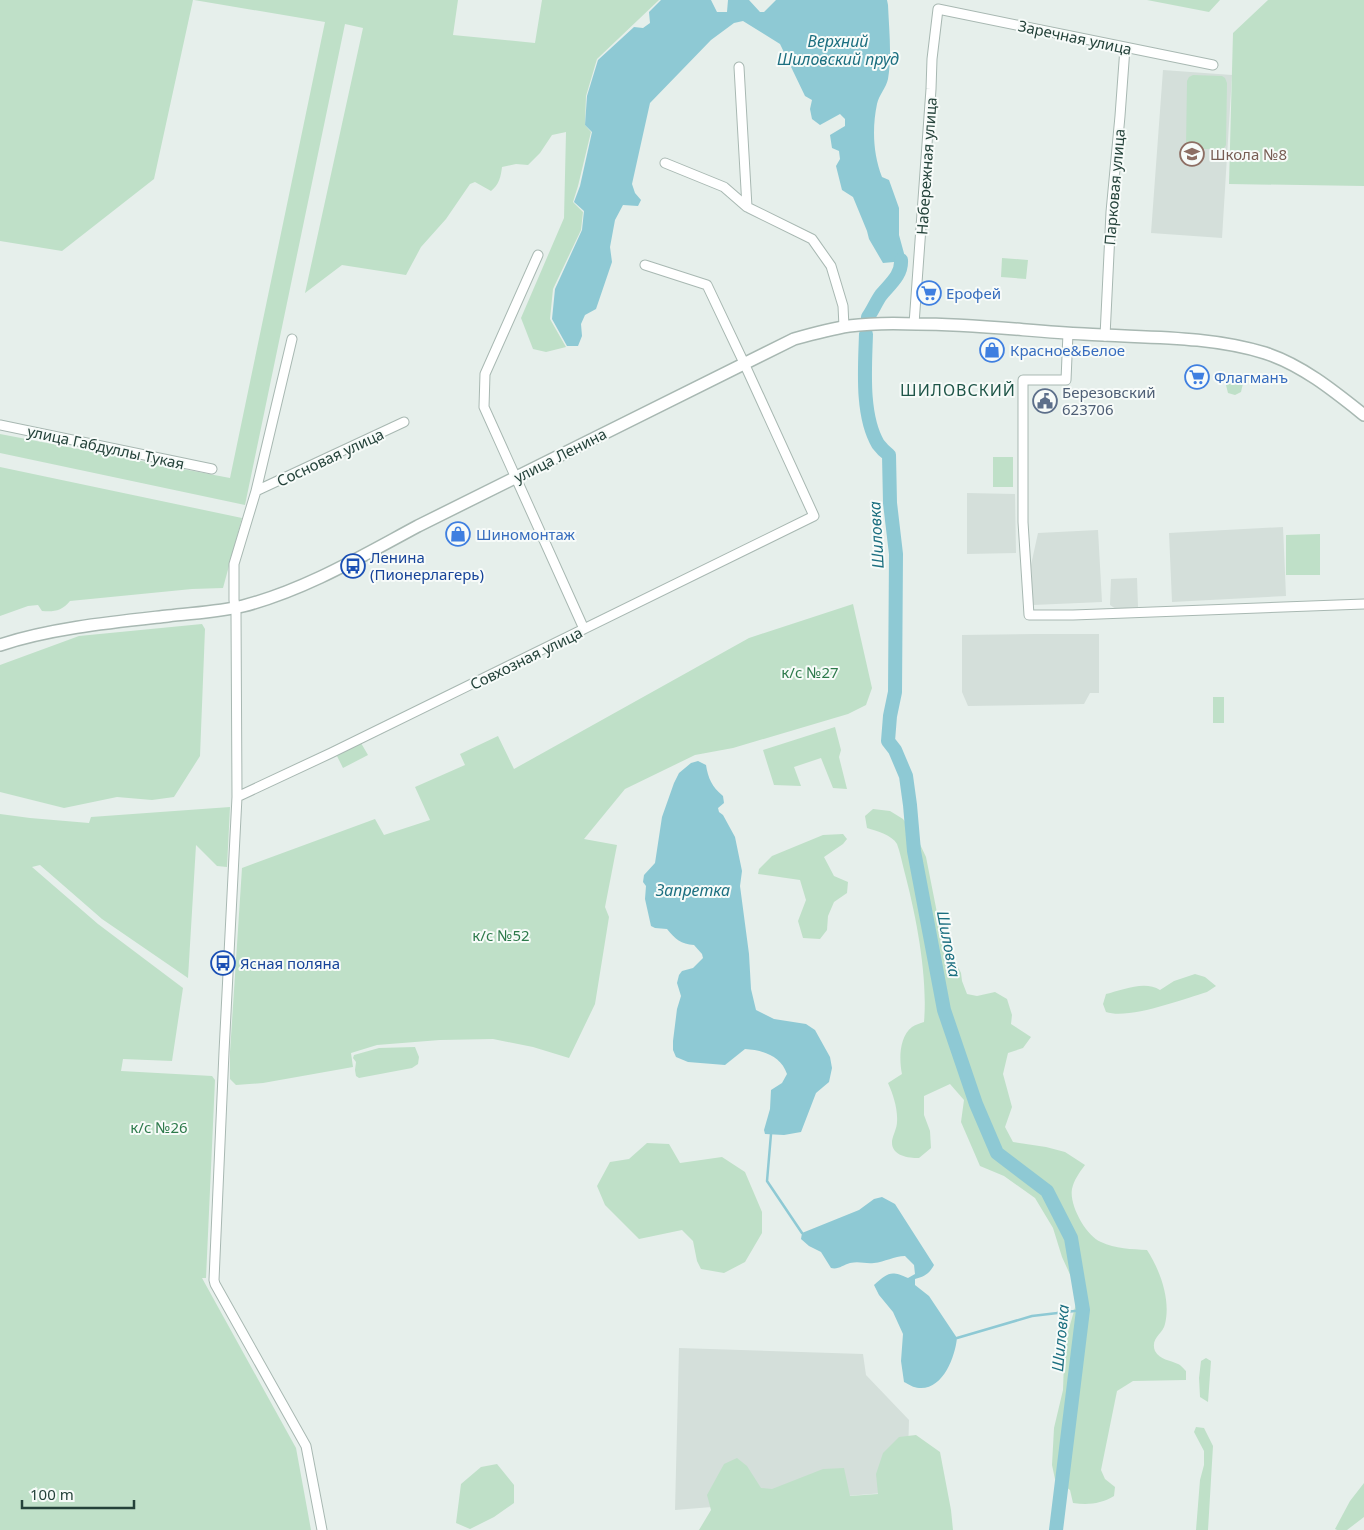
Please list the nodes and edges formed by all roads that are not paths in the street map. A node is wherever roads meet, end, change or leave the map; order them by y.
1 (938, 9) joint
2 (1125, 48) junction
3 (1213, 65) dead end
4 (739, 67) dead end
5 (665, 163) dead end
6 (747, 207) junction
7 (538, 255) dead end
8 (645, 265) dead end
9 (914, 324) junction
10 (848, 326) junction
11 (1105, 331) junction
12 (1068, 334) junction
13 (292, 340) dead end
14 (744, 363) junction
15 (1364, 415) edge
16 (404, 422) dead end
17 (0, 425) edge
18 (212, 469) dead end
19 (516, 477) junction
20 (256, 491) junction
21 (1364, 604) edge
22 (235, 607) junction
23 (584, 629) junction
24 (0, 645) edge
25 (237, 797) junction
26 (322, 1530) edge

1 - 2 street, Заречная улица
1 - 9 street, Набережная улица
2 - 3 street, Заречная улица
2 - 11 street, Парковая улица
4 - 6 street
5 - 6 street
6 - 10 street
7 - 19 street
8 - 14 street
9 - 10 street, улица Ленина
9 - 12 street, улица Ленина
10 - 14 street, улица Ленина
11 - 12 street, улица Ленина
11 - 15 street, улица Ленина
12 - 21 street
13 - 20 street
14 - 19 street, улица Ленина
14 - 23 street, Совхозная улица
16 - 20 street, Сосновая улица
17 - 18 street, улица Габдуллы Тукая
19 - 22 street, улица Ленина
19 - 23 street
20 - 22 street
22 - 24 street, улица Ленина
22 - 25 street
23 - 25 street, Совхозная улица
25 - 26 street

